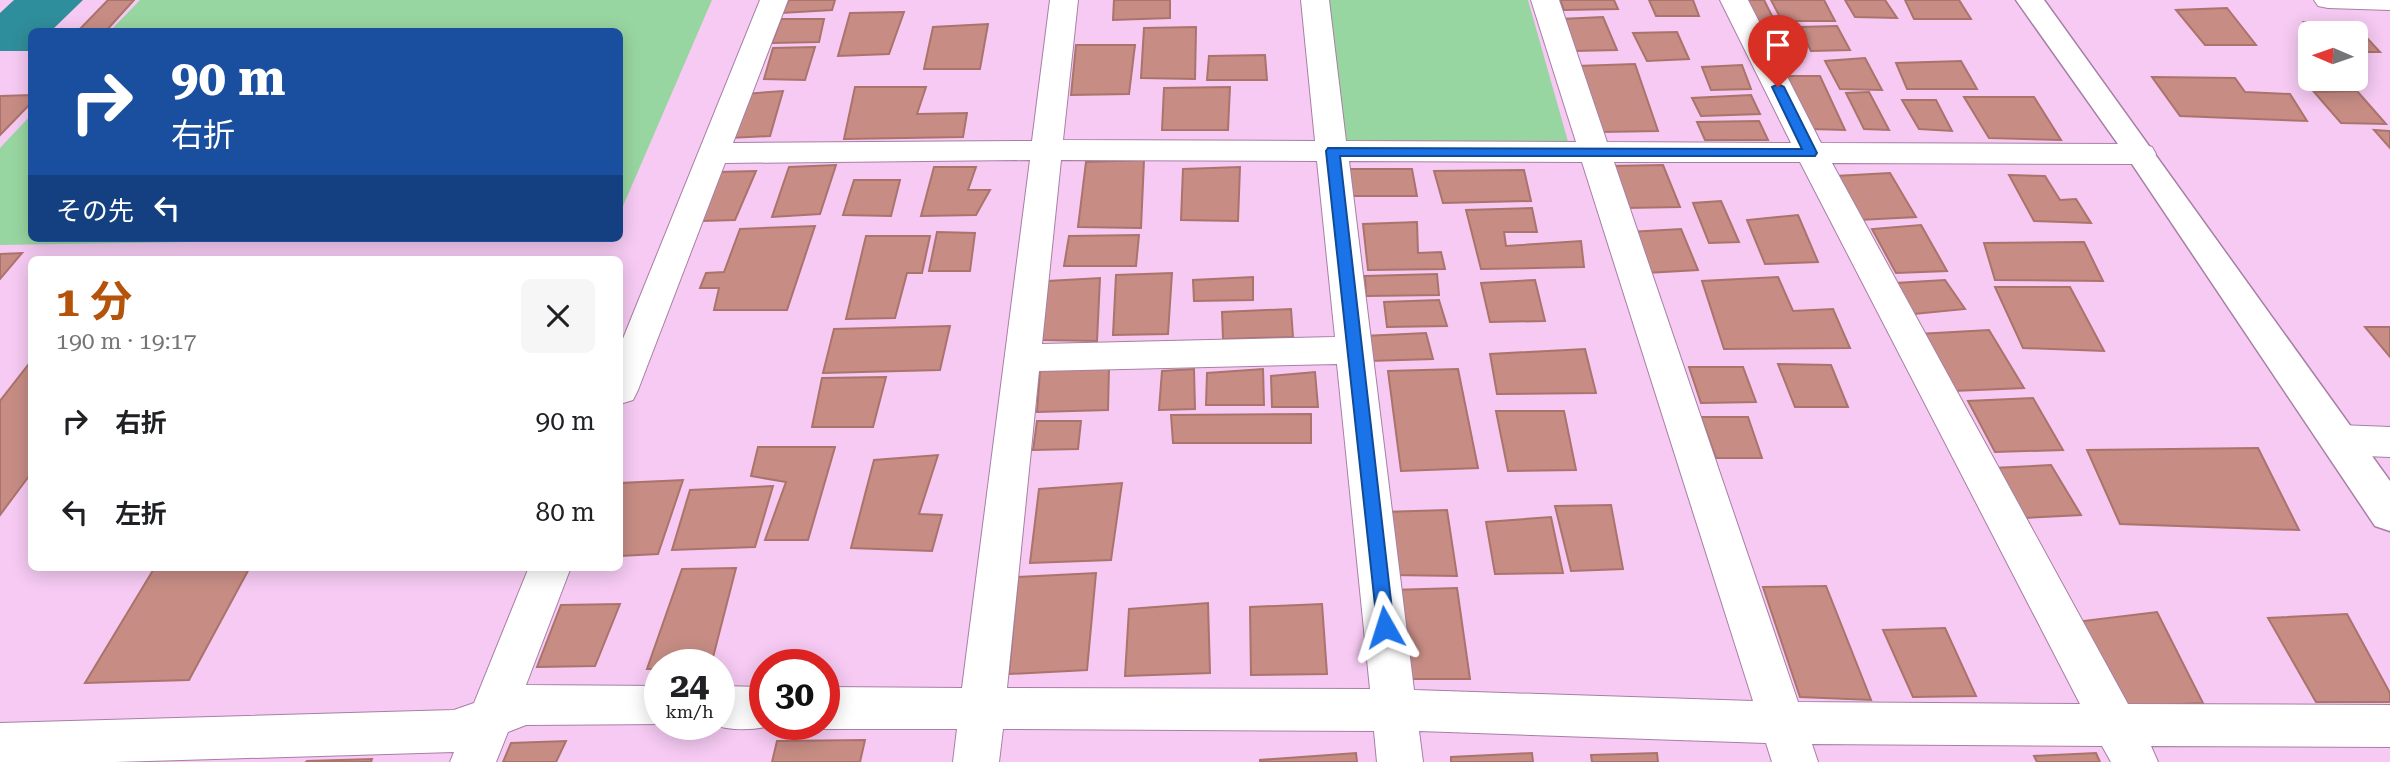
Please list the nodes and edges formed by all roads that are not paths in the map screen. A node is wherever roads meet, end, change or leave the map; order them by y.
1 (774, 0) edge
2 (1064, 0) edge
3 (1315, 0) edge
4 (1545, 0) edge
5 (1734, 0) edge
6 (2030, 0) edge
7 (2328, 0) edge
8 (2361, 1) edge
9 (2390, 2) edge
10 (2390, 30) edge
11 (1048, 150) junction
12 (1333, 151) junction
13 (1594, 152) junction
14 (713, 153) junction
15 (1811, 153) junction
16 (2141, 154) junction
17 (1355, 350) junction
18 (1024, 358) junction
19 (623, 382) edge
20 (2339, 440) junction
21 (2390, 442) edge
22 (2390, 513) edge
23 (548, 571) edge
24 (644, 706) edge
25 (840, 708) edge
26 (982, 710) junction
27 (1394, 710) junction
28 (491, 717) junction
29 (2390, 726) edge
30 (1789, 743) edge
31 (2124, 743) edge
32 (0, 744) edge
33 (169, 750) edge
34 (473, 762) edge
35 (976, 762) edge
36 (1400, 762) edge

1 - 14 street
2 - 11 street
3 - 12 street
4 - 13 street
5 - 15 street
6 - 16 street
7 - 8 street
8 - 9 street
8 - 10 street
11 - 12 street
11 - 14 street
11 - 18 street
12 - 13 street
12 - 17 street
13 - 15 street
13 - 30 street
14 - 19 street
15 - 16 street
15 - 31 street
16 - 20 street
17 - 18 street
17 - 27 street
18 - 26 street
20 - 21 street
20 - 22 street
23 - 28 street
24 - 28 street
25 - 26 street
26 - 27 street
26 - 35 street
27 - 30 street
27 - 36 street
28 - 33 street
28 - 34 street
29 - 31 street
30 - 31 street
32 - 33 street

